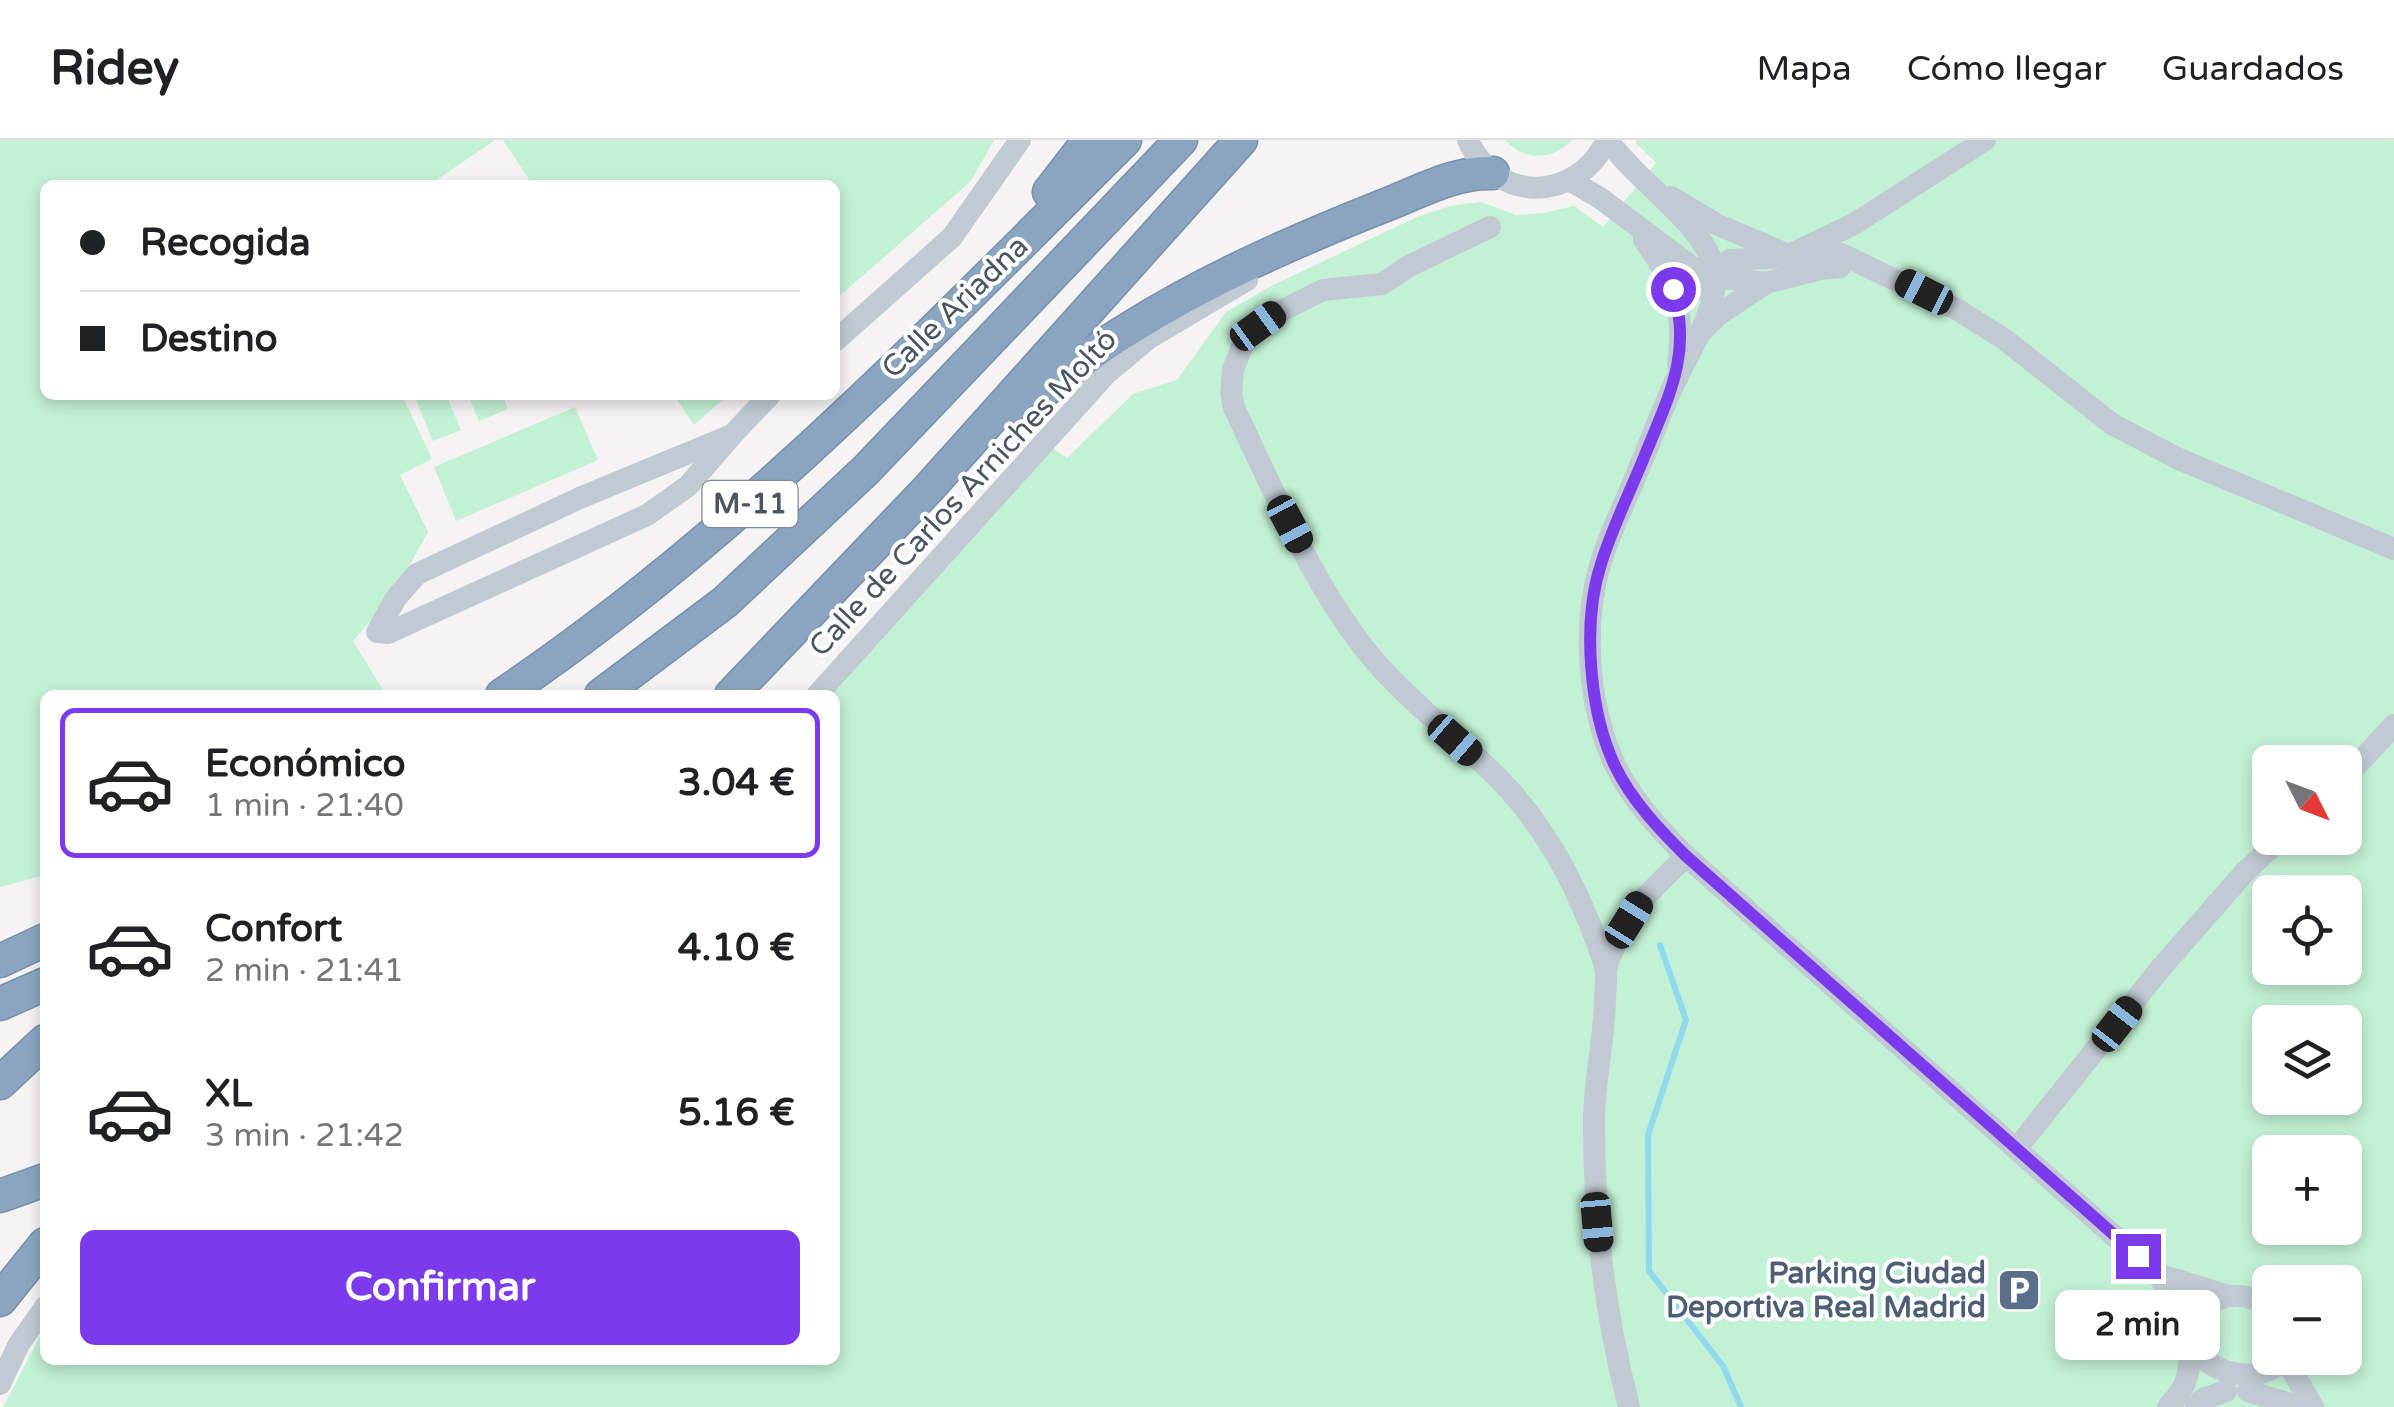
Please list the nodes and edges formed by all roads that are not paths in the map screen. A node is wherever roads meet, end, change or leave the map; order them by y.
1 (1020, 140) edge
2 (1088, 140) edge
3 (1125, 140) edge
4 (1180, 140) edge
5 (1241, 140) edge
6 (1468, 140) edge
7 (1608, 140) edge
8 (1985, 140) edge
9 (1493, 173) junction
10 (1571, 181) junction
11 (1646, 183) junction
12 (1419, 192) junction
13 (1854, 224) junction
14 (1633, 225) junction
15 (1490, 227) dead end
16 (1841, 254) junction
17 (1789, 255) junction
18 (1875, 268) junction
19 (1715, 272) junction
20 (1766, 283) junction
21 (978, 287) junction
22 (1679, 309) junction
23 (1699, 334) junction
24 (840, 336) edge
25 (1674, 382) junction
26 (765, 400) edge
27 (732, 435) junction
28 (929, 488) junction
29 (2394, 549) edge
30 (509, 690) edge
31 (608, 690) edge
32 (736, 690) edge
33 (822, 690) edge
34 (2394, 725) edge
35 (2362, 760) edge
36 (2264, 855) edge
37 (1686, 856) junction
38 (40, 924) edge
39 (0, 936) edge
40 (40, 942) edge
41 (0, 961) edge
42 (1606, 968) junction
43 (40, 986) edge
44 (0, 1004) edge
45 (40, 1046) edge
46 (0, 1082) edge
47 (2017, 1148) junction
48 (40, 1182) edge
49 (0, 1196) edge
50 (40, 1250) edge
51 (2158, 1274) junction
52 (2230, 1296) junction
53 (2252, 1299) edge
54 (0, 1300) edge
55 (40, 1314) edge
56 (2190, 1346) junction
57 (2273, 1375) edge
58 (2294, 1375) edge
59 (0, 1384) edge
60 (2237, 1391) junction
61 (1629, 1407) edge
62 (2168, 1407) edge
63 (2196, 1407) edge
64 (2300, 1407) edge
65 (2312, 1407) edge

1 - 24 street
2 - 21 highway
3 - 21 highway, Calle Ariadna / M-11
4 - 31 highway, Calle Ariadna / M-11
5 - 28 highway
6 - 9 street
7 - 10 street
7 - 11 street
8 - 13 street
9 - 10 street
9 - 12 highway
10 - 14 street
11 - 17 street
11 - 19 street
12 - 28 highway
12 - 33 street, Calle de Carlos Arniches Moltó
13 - 16 street
13 - 17 street
14 - 19 street
14 - 22 street
15 - 42 street
16 - 17 street
16 - 18 street
17 - 19 street
18 - 20 street
18 - 29 street
19 - 20 street
19 - 22 street
19 - 23 street
20 - 23 street
21 - 30 highway, Calle Ariadna / M-11
22 - 25 street
23 - 25 street
25 - 37 street
26 - 27 street
27 - 27 street
28 - 32 highway
34 - 35 street
36 - 47 street
37 - 42 street
37 - 47 street
38 - 39 highway
40 - 41 highway
42 - 61 street
43 - 44 highway
45 - 46 highway
47 - 51 street
48 - 49 highway
50 - 54 highway
51 - 52 street
51 - 56 street
52 - 53 street
52 - 56 street
55 - 59 street
56 - 60 street
56 - 62 street
57 - 60 street
58 - 65 street
60 - 63 street
60 - 64 street

